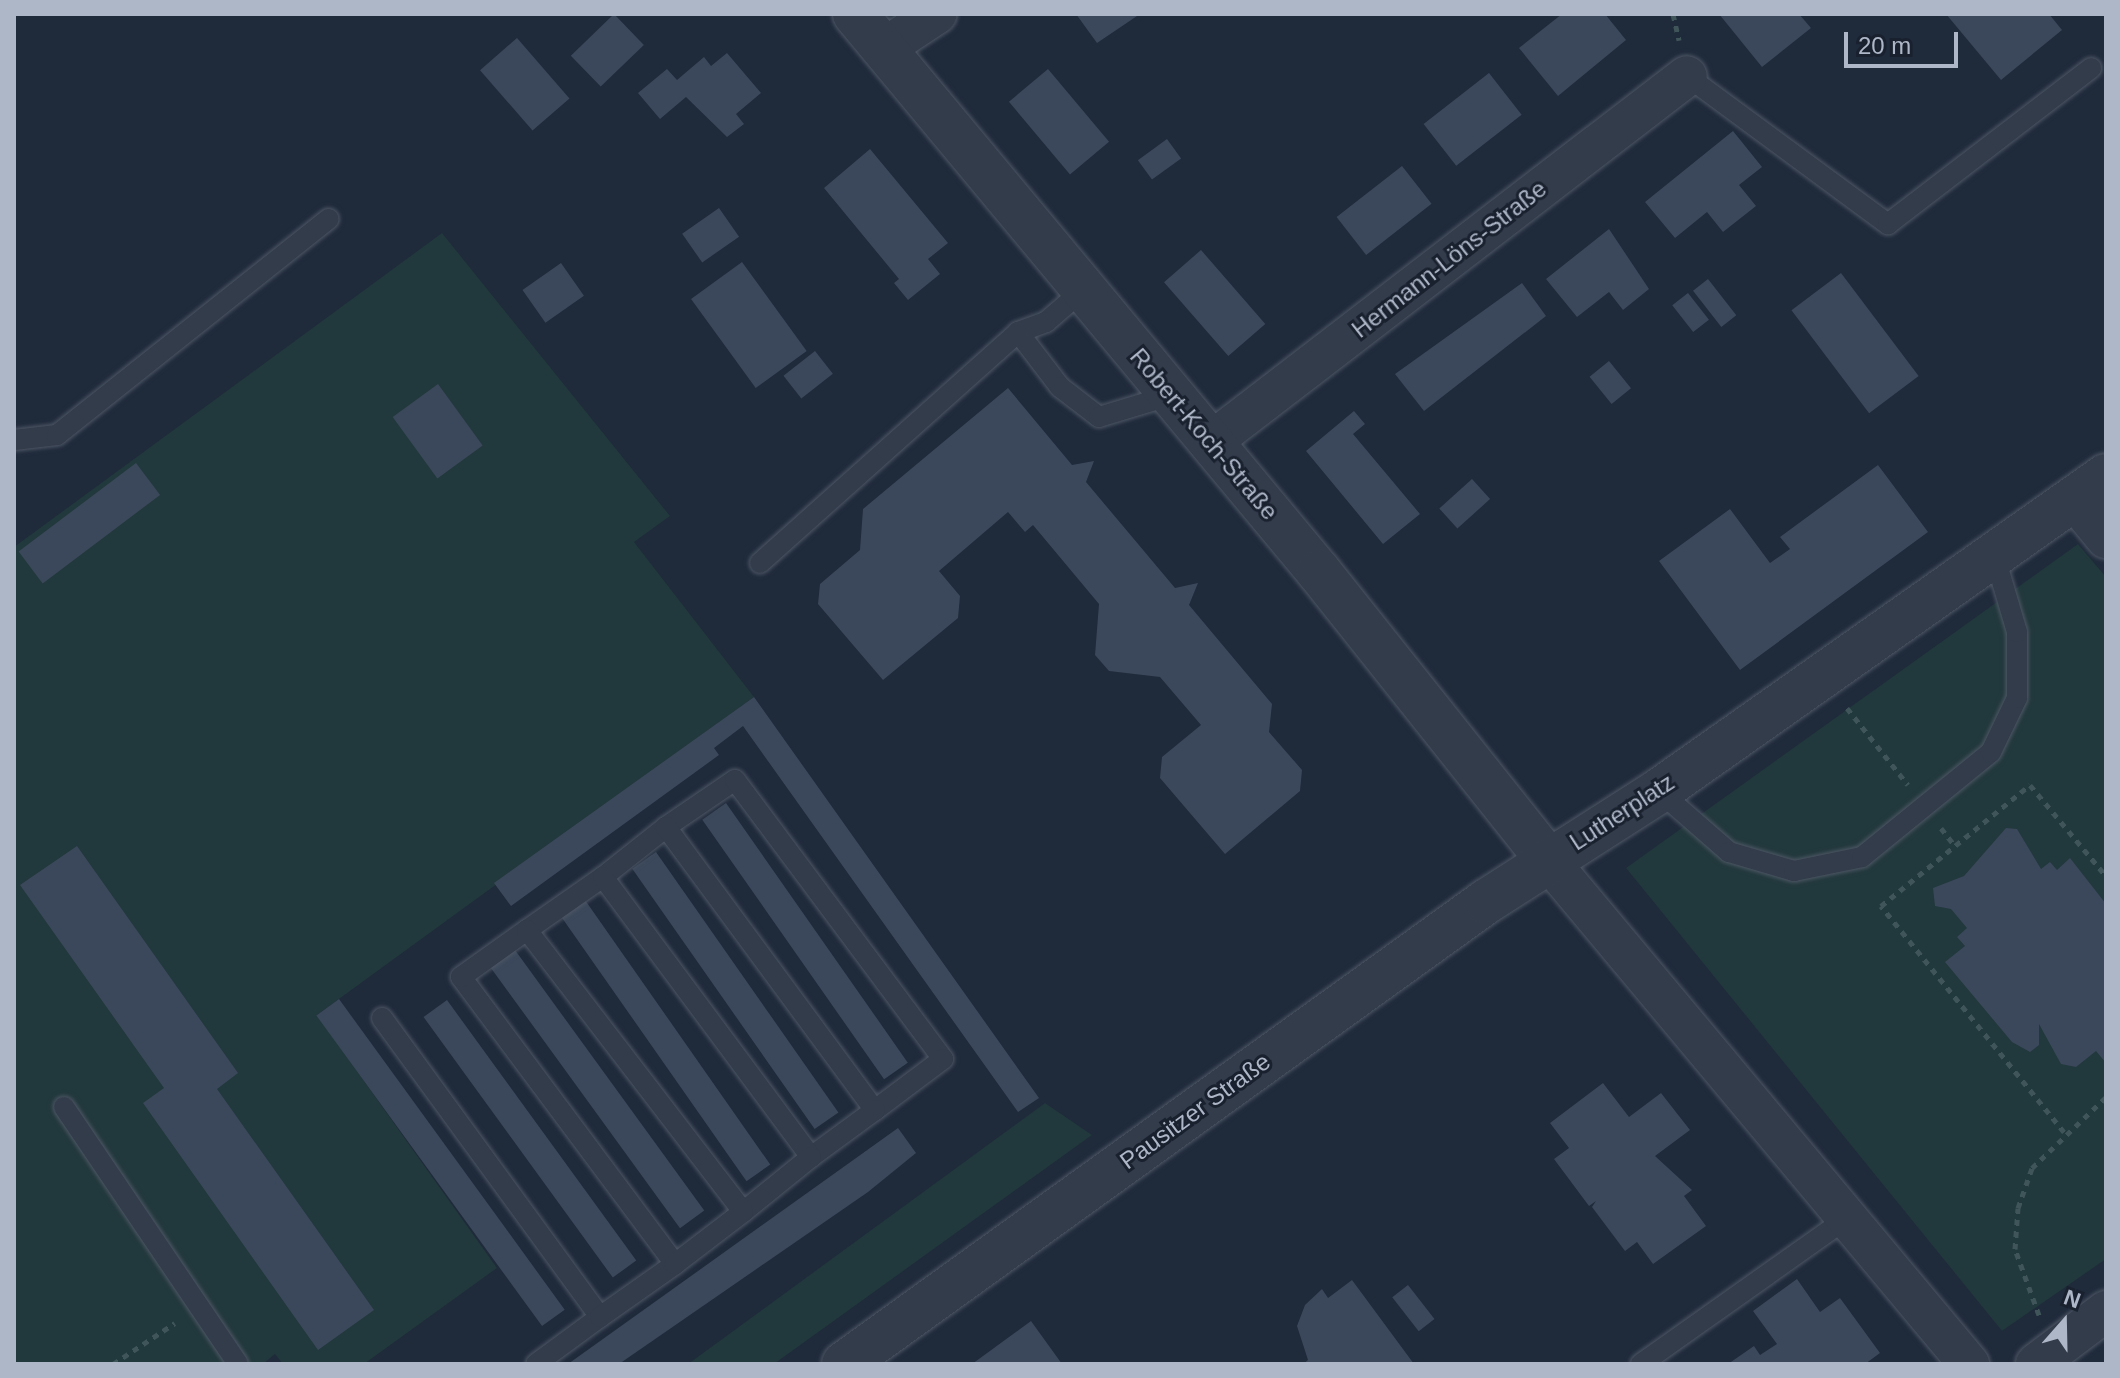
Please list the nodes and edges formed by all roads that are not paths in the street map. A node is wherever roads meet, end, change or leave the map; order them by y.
1 (855, 14) edge
2 (936, 14) edge
3 (883, 49) junction
4 (2091, 68) dead end
5 (1687, 76) joint
6 (329, 219) dead end
7 (1083, 290) junction
8 (1018, 332) junction
9 (1172, 395) junction
10 (14, 440) edge
11 (1211, 442) junction
12 (2090, 487) edge
13 (2106, 538) edge
14 (1993, 551) junction
15 (760, 563) dead end
16 (1659, 791) junction
17 (666, 827) junction
18 (1548, 860) junction
19 (603, 877) junction
20 (527, 930) junction
21 (382, 1018) dead end
22 (64, 1107) dead end
23 (875, 1110) junction
24 (811, 1157) junction
25 (743, 1212) junction
26 (1849, 1217) junction
27 (675, 1264) junction
28 (2106, 1311) edge
29 (600, 1317) junction
30 (2047, 1355) edge
31 (238, 1364) edge
32 (536, 1364) edge
33 (844, 1364) edge
34 (1641, 1364) edge
35 (1969, 1364) edge

1 - 3 street, Robert-Koch-Straße
2 - 3 street
3 - 7 street, Robert-Koch-Straße
4 - 5 lane
5 - 11 street, Hermann-Löns-Straße
6 - 10 lane
7 - 8 lane
7 - 9 street, Robert-Koch-Straße
8 - 9 lane
8 - 15 lane
9 - 11 street, Robert-Koch-Straße
11 - 18 street, Robert-Koch-Straße
12 - 13 street, Lutherplatz
12 - 14 street, Lutherplatz
14 - 16 street, Lutherplatz
14 - 16 lane
16 - 18 street, Lutherplatz
17 - 19 lane
17 - 23 lane
17 - 23 lane
18 - 26 street, Lutherplatz
18 - 33 street, Pausitzer Straße
19 - 20 lane
19 - 24 lane
20 - 25 lane
20 - 27 lane
21 - 29 lane
22 - 31 lane
23 - 24 lane
24 - 25 lane
25 - 27 lane
26 - 34 lane
26 - 35 street, Lutherplatz
27 - 29 lane
28 - 30 street
29 - 32 lane

